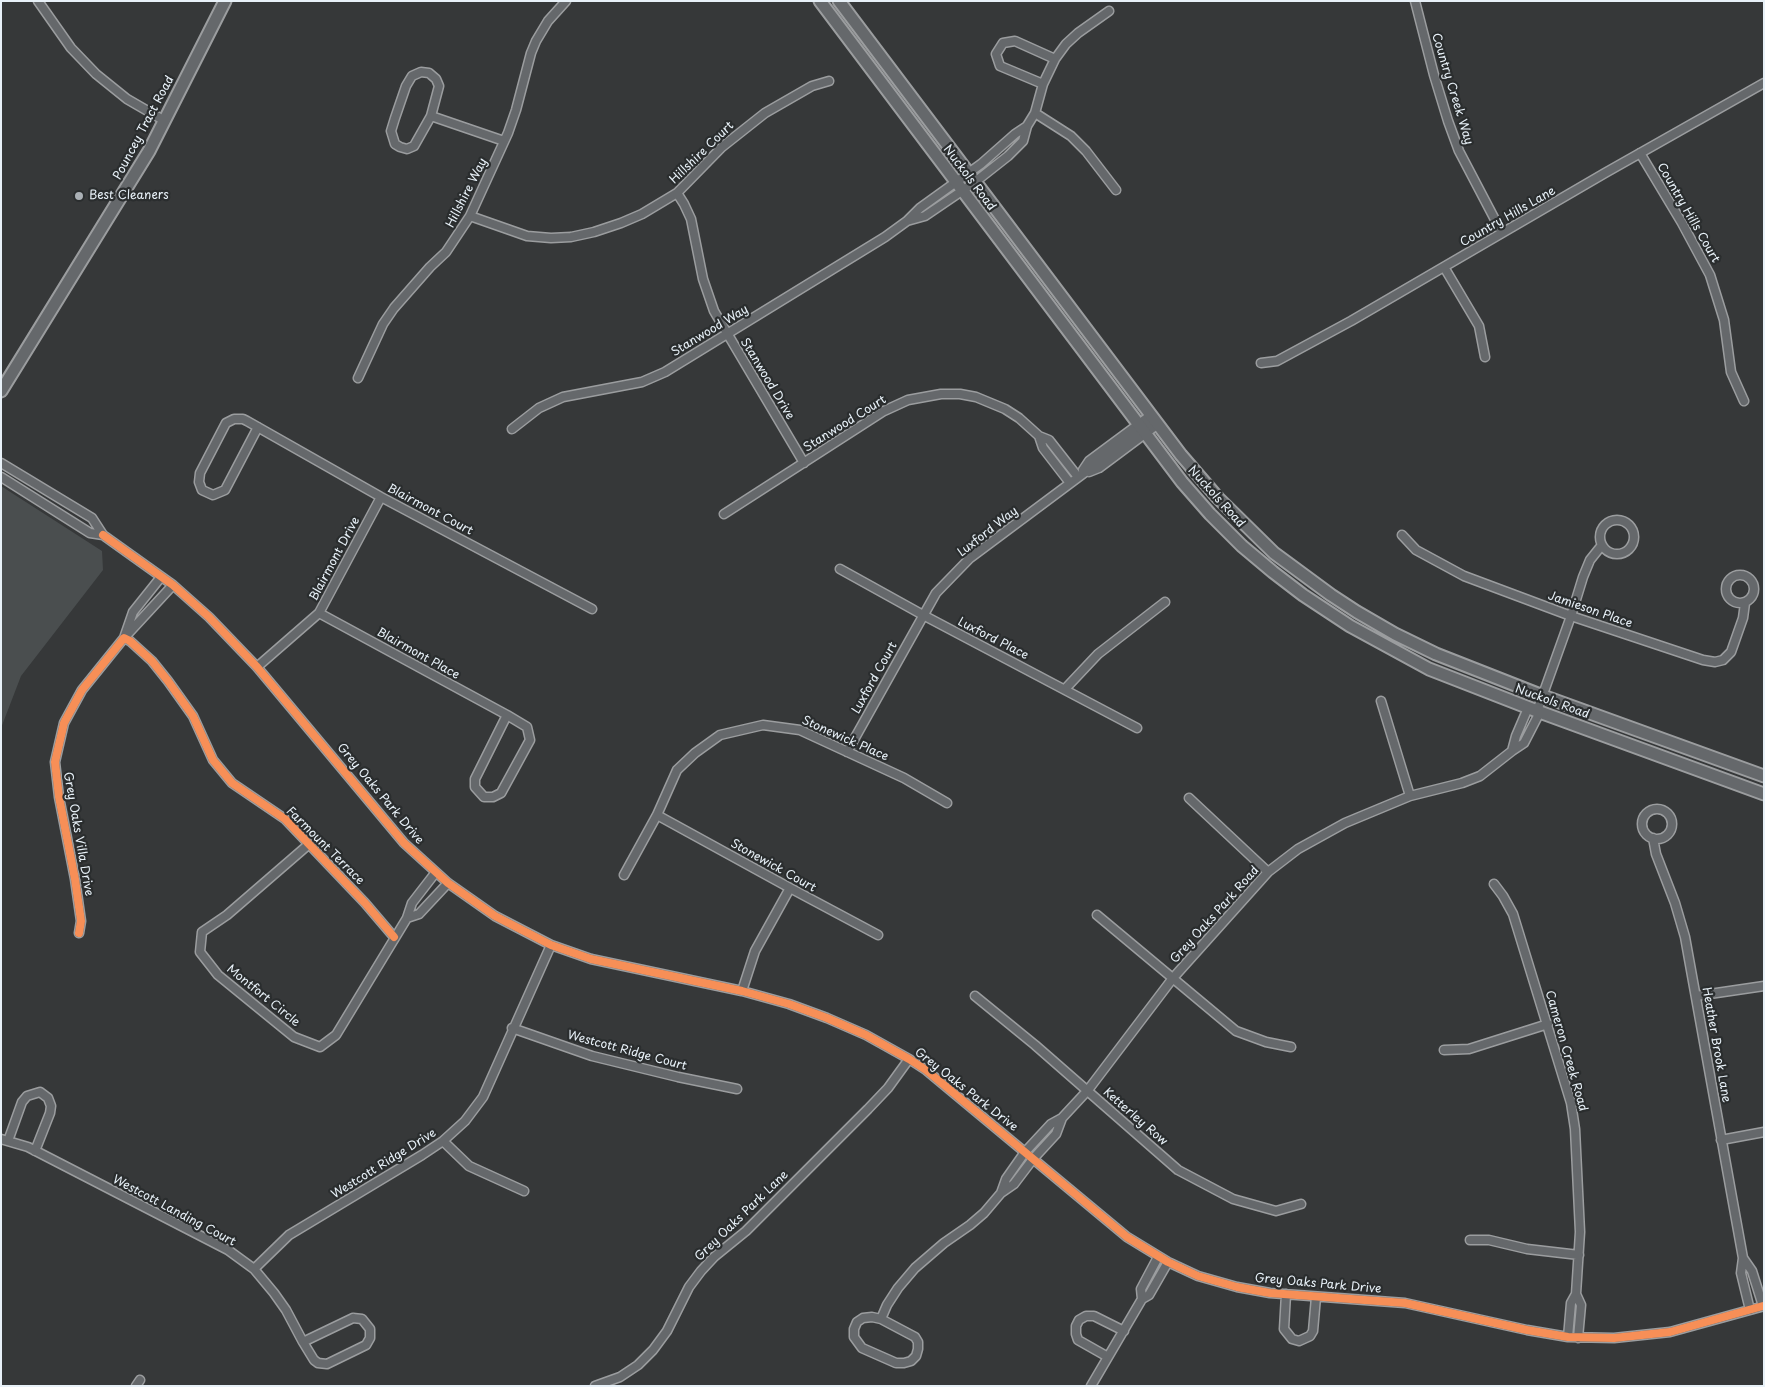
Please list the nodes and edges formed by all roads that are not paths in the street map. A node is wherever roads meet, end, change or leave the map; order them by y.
1 (38, 1) edge
2 (225, 1) edge
3 (566, 1) edge
4 (820, 1) edge
5 (839, 1) edge
6 (1415, 1) edge
7 (1109, 11) dead end
8 (1055, 60) junction
9 (829, 81) dead end
10 (1764, 83) edge
11 (1043, 84) junction
12 (1035, 113) junction
13 (431, 116) junction
14 (165, 121) junction
15 (1027, 126) junction
16 (504, 142) junction
17 (1640, 153) junction
18 (972, 177) junction
19 (958, 187) junction
20 (1116, 190) dead end
21 (677, 193) junction
22 (470, 216) junction
23 (907, 221) junction
24 (1502, 233) junction
25 (1444, 267) junction
26 (728, 334) junction
27 (1485, 357) dead end
28 (1260, 363) dead end
29 (358, 378) dead end
30 (1, 391) edge
31 (1744, 400) dead end
32 (1154, 419) junction
33 (258, 427) junction
34 (512, 429) dead end
35 (1142, 429) junction
36 (1039, 436) junction
37 (1, 463) edge
38 (804, 463) junction
39 (1, 477) edge
40 (1078, 477) junction
41 (1070, 483) junction
42 (381, 497) junction
43 (724, 514) dead end
44 (103, 535) junction
45 (1402, 535) dead end
46 (1602, 545) junction
47 (840, 569) dead end
48 (161, 577) junction
49 (173, 585) junction
50 (1165, 602) dead end
51 (1745, 603) dead end
52 (592, 609) dead end
53 (319, 613) junction
54 (923, 615) junction
55 (1571, 616) junction
56 (124, 638) junction
57 (257, 667) junction
58 (1065, 689) junction
59 (1544, 696) junction
60 (1381, 701) dead end
61 (1535, 711) junction
62 (507, 716) junction
63 (1137, 728) dead end
64 (1512, 751) junction
65 (847, 752) junction
66 (1764, 776) edge
67 (1764, 794) edge
68 (1410, 796) junction
69 (1189, 798) dead end
70 (947, 804) dead end
71 (657, 815) junction
72 (1653, 838) junction
73 (308, 845) junction
74 (436, 872) junction
75 (1268, 872) junction
76 (624, 875) dead end
77 (448, 883) junction
78 (1494, 884) dead end
79 (790, 888) junction
80 (1097, 915) dead end
81 (407, 918) junction
82 (79, 933) dead end
83 (878, 935) dead end
84 (394, 937) junction
85 (551, 946) junction
86 (1174, 978) junction
87 (1764, 986) edge
88 (742, 991) junction
89 (975, 996) dead end
90 (1696, 996) junction
91 (1548, 1024) junction
92 (512, 1028) junction
93 (1291, 1047) dead end
94 (1444, 1050) dead end
95 (909, 1059) junction
96 (737, 1089) dead end
97 (1088, 1090) junction
98 (1062, 1118) junction
99 (1764, 1132) edge
100 (5, 1140) edge
101 (1721, 1140) junction
102 (443, 1141) junction
103 (35, 1151) junction
104 (1025, 1152) junction
105 (1033, 1159) junction
106 (524, 1191) dead end
107 (1001, 1193) junction
108 (1301, 1204) dead end
109 (1470, 1240) dead end
110 (1580, 1255) junction
111 (1158, 1257) junction
112 (1743, 1258) junction
113 (1168, 1262) junction
114 (254, 1269) junction
115 (1286, 1294) junction
116 (1576, 1294) junction
117 (1316, 1297) junction
118 (1142, 1299) junction
119 (1763, 1306) edge
120 (1750, 1310) junction
121 (881, 1319) junction
122 (1124, 1331) junction
123 (1568, 1337) junction
124 (1578, 1338) junction
125 (303, 1342) junction
126 (1108, 1357) junction
127 (595, 1386) edge
128 (1091, 1386) edge

1 - 14 street
2 - 14 main road, Pouncey Tract Road
3 - 16 street, Hillshire Way
4 - 19 main road, Nuckols Road
5 - 18 main road, Nuckols Road
6 - 24 street, Country Creek Way
7 - 8 street
8 - 11 street
8 - 11 street
9 - 21 street, Hillshire Court
10 - 17 street, Country Hills Lane
11 - 12 street
12 - 15 street
12 - 20 street
13 - 13 street
13 - 16 street
14 - 30 main road, Pouncey Tract Road
15 - 18 street
15 - 18 street
16 - 22 street, Hillshire Way
17 - 24 street, Country Hills Lane
17 - 31 street, Country Hills Court
18 - 19 street, Stanwood Way
18 - 19 street, Stanwood Way
18 - 32 main road, Nuckols Road
19 - 23 street, Stanwood Way
19 - 23 street, Stanwood Way
19 - 35 main road, Nuckols Road
21 - 22 street, Hillshire Court
21 - 26 street, Stanwood Drive
22 - 29 street, Hillshire Way
23 - 26 street, Stanwood Way
24 - 25 street, Country Hills Lane
25 - 27 street
25 - 28 street, Country Hills Lane
26 - 34 street, Stanwood Way
26 - 38 street, Stanwood Drive
32 - 35 street, Luxford Way
32 - 35 street, Luxford Way
32 - 59 main road, Nuckols Road
33 - 33 street, Blairmont Court
33 - 42 street, Blairmont Court
35 - 40 street, Luxford Way
35 - 40 street, Luxford Way
35 - 61 main road, Nuckols Road
36 - 38 street, Stanwood Court
36 - 40 street, Stanwood Court
36 - 41 street, Stanwood Court
37 - 44 street, Grey Oaks Park Drive
38 - 43 street, Stanwood Court
39 - 44 street, Grey Oaks Park Drive
40 - 41 street, Luxford Way
41 - 54 street, Luxford Way
42 - 52 street, Blairmont Court
42 - 53 street, Blairmont Drive
44 - 48 street, Grey Oaks Park Drive
45 - 55 street, Jamieson Place
46 - 46 street
46 - 55 street
47 - 54 street, Luxford Place
48 - 49 street, Grey Oaks Park Drive
48 - 56 street, Grey Oaks Villa Drive
49 - 56 street, Grey Oaks Villa Drive
49 - 57 street, Grey Oaks Park Drive
50 - 58 street
51 - 55 street, Jamieson Place
53 - 57 street, Blairmont Drive
53 - 62 street, Blairmont Place
54 - 58 street, Luxford Place
54 - 65 street, Luxford Court
55 - 59 street
56 - 73 street, Farmount Terrace
56 - 82 street, Grey Oaks Villa Drive
57 - 74 street, Grey Oaks Park Drive
58 - 63 street, Luxford Place
59 - 61 street
59 - 66 main road, Nuckols Road
60 - 68 street
61 - 64 street
61 - 64 street, Grey Oaks Park Road
61 - 67 main road, Nuckols Road
62 - 62 street, Blairmont Place
64 - 68 street, Grey Oaks Park Road
65 - 70 street, Stonewick Place
65 - 71 street, Stonewick Place
68 - 75 street, Grey Oaks Park Road
69 - 75 street
71 - 76 street, Stonewick Place
71 - 79 street, Stonewick Court
72 - 72 street, Heather Brook Lane
72 - 90 street, Heather Brook Lane
73 - 84 street, Farmount Terrace
73 - 84 street, Montfort Circle
74 - 77 street, Grey Oaks Park Drive
74 - 81 street, Montfort Circle
75 - 86 street, Grey Oaks Park Road
77 - 81 street, Montfort Circle
77 - 85 street, Grey Oaks Park Drive
78 - 91 street, Cameron Creek Road
79 - 83 street, Stonewick Court
79 - 88 street
80 - 86 street
81 - 84 street, Montfort Circle
85 - 88 street, Grey Oaks Park Drive
85 - 92 street, Westcott Ridge Drive
86 - 93 street
86 - 97 street, Grey Oaks Park Road
87 - 90 street
88 - 95 street, Grey Oaks Park Drive
89 - 97 street, Ketterley Row
90 - 101 street, Heather Brook Lane
91 - 94 street
91 - 110 street, Cameron Creek Road
92 - 96 street, Westcott Ridge Court
92 - 102 street, Westcott Ridge Drive
95 - 104 street, Grey Oaks Park Drive
95 - 127 street, Grey Oaks Park Lane
97 - 98 street, Grey Oaks Park Road
97 - 108 street, Ketterley Row
98 - 104 street, Grey Oaks Park Road
98 - 105 street, Grey Oaks Park Road
99 - 101 street
100 - 103 street, Westcott Landing Court
100 - 103 street
101 - 112 street, Heather Brook Lane
102 - 106 street
102 - 114 street, Westcott Ridge Drive
103 - 114 street, Westcott Landing Court
104 - 105 street, Grey Oaks Park Drive
104 - 107 street, Grey Oaks Park Road
105 - 107 street, Grey Oaks Park Road
105 - 111 street, Grey Oaks Park Drive
107 - 121 street, Grey Oaks Park Road
109 - 110 street
110 - 116 street, Cameron Creek Road
111 - 113 street, Grey Oaks Park Drive
111 - 118 street
112 - 119 street
112 - 120 street
113 - 115 street, Grey Oaks Park Drive
113 - 118 street
114 - 125 street, Westcott Landing Court
115 - 117 street, Grey Oaks Park Drive
115 - 117 street
116 - 123 street, Cameron Creek Road
116 - 124 street, Cameron Creek Road
117 - 123 street, Grey Oaks Park Drive
118 - 122 street
119 - 120 street, Grey Oaks Park Drive
120 - 124 street, Grey Oaks Park Drive
121 - 121 street
122 - 126 street
122 - 126 street
123 - 124 street, Grey Oaks Park Drive
125 - 125 street, Westcott Landing Court
126 - 128 street

